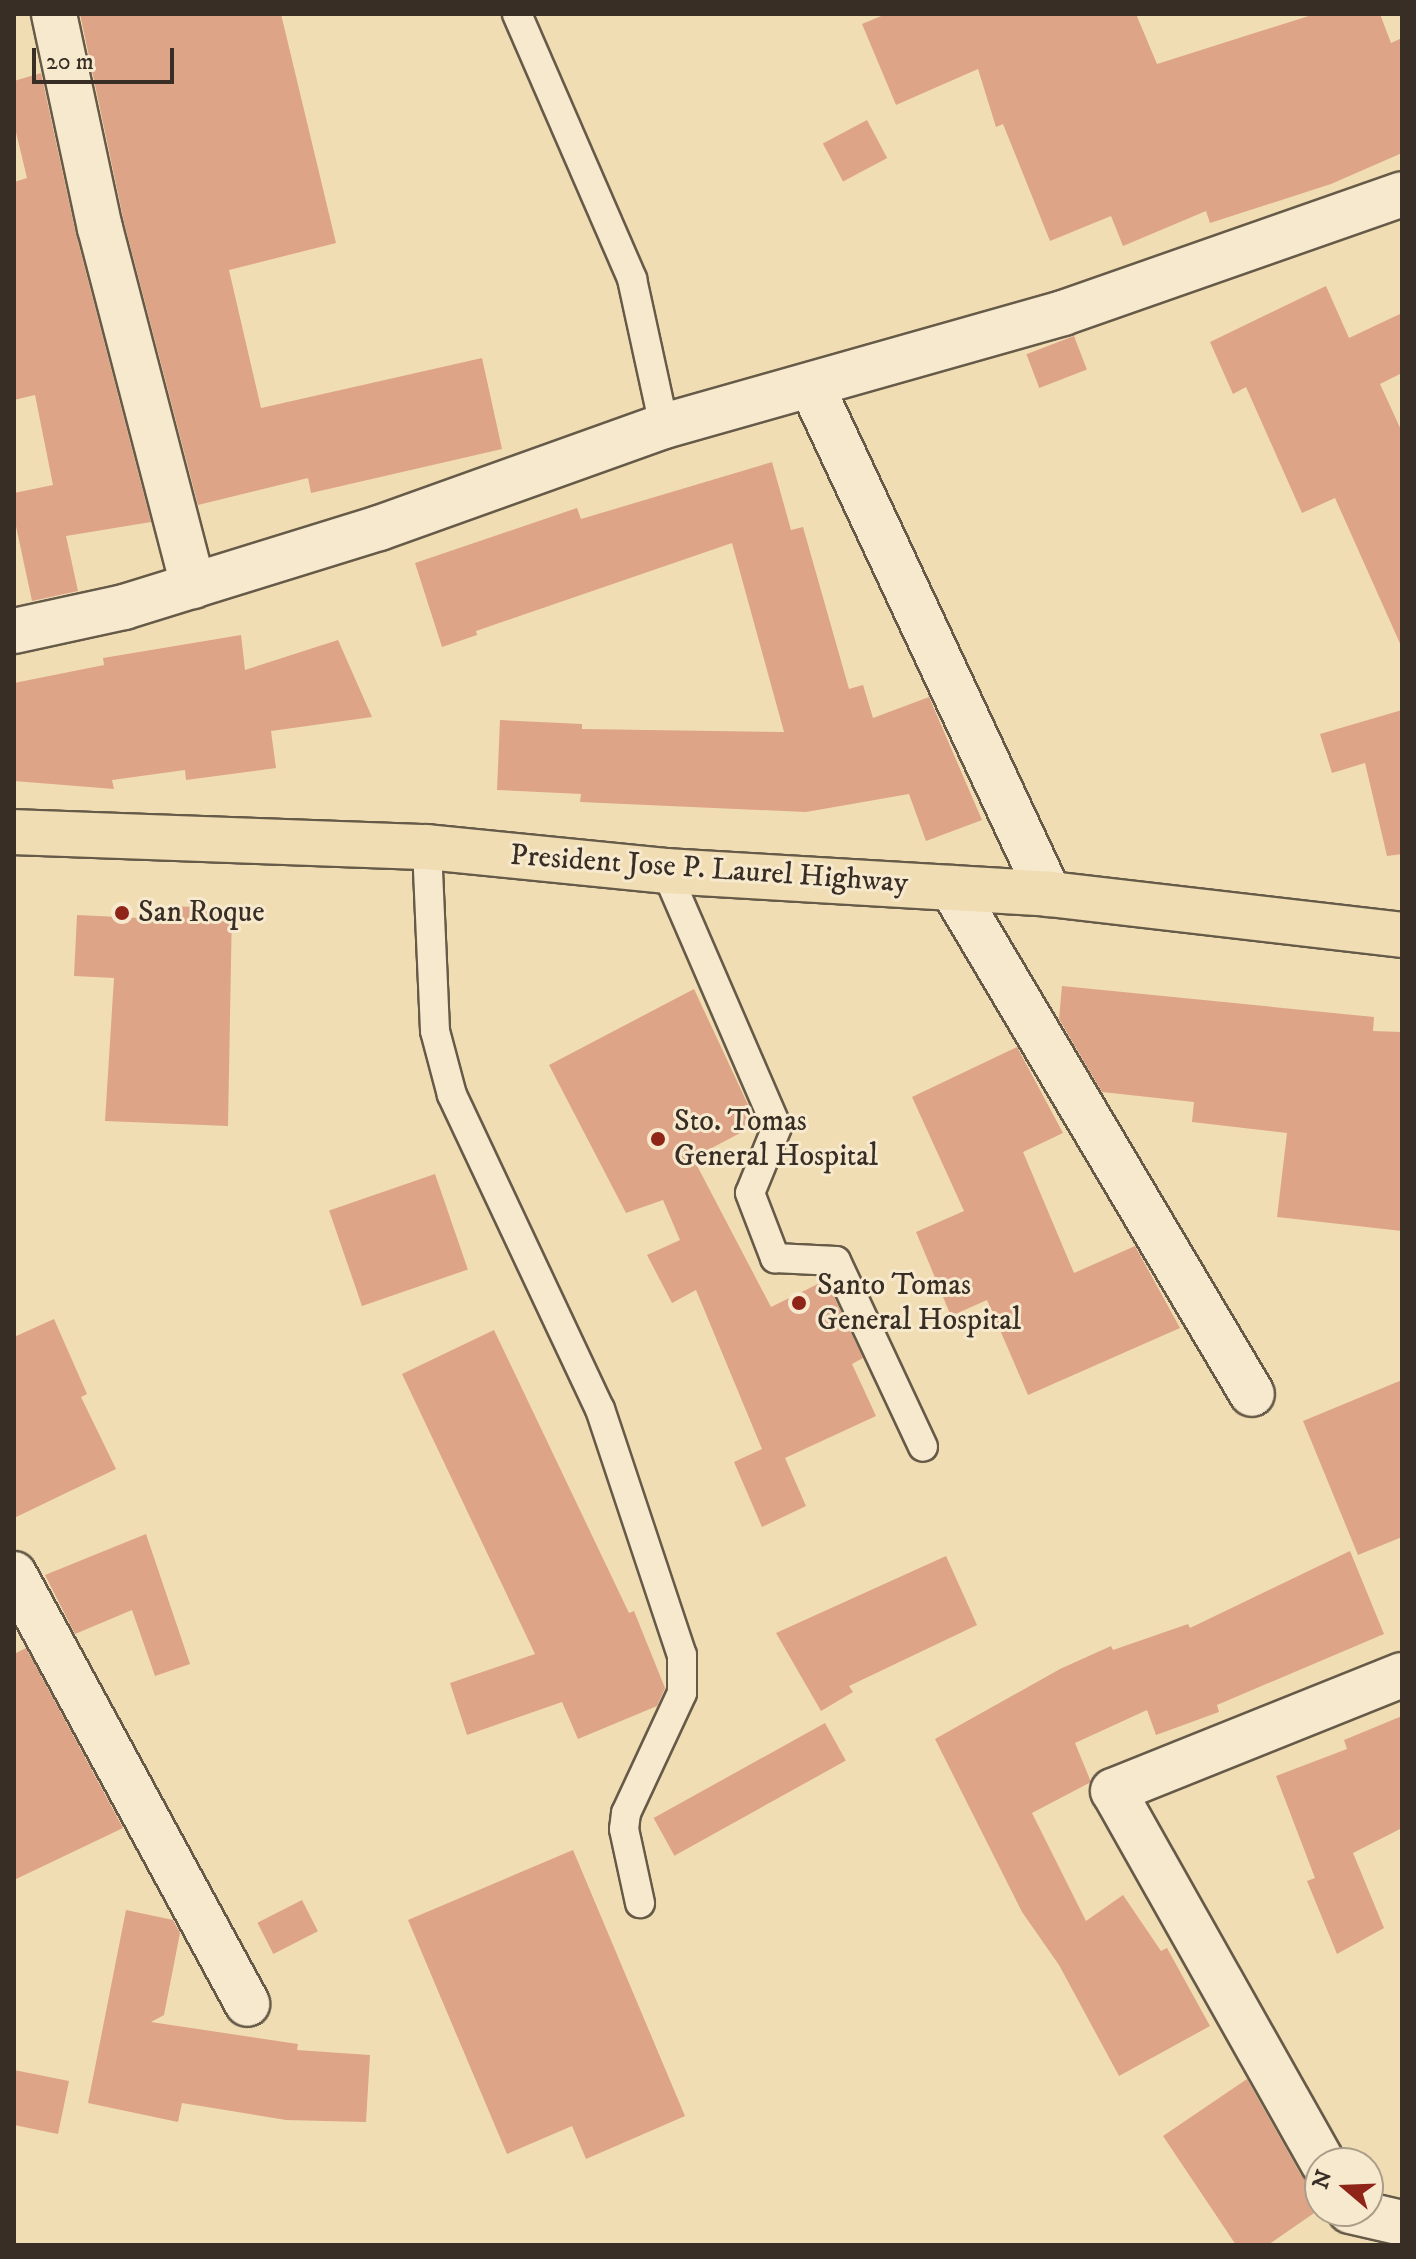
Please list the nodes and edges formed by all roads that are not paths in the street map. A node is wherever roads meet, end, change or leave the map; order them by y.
1 (54, 14) edge
2 (517, 14) edge
3 (1402, 194) edge
4 (811, 385) junction
5 (664, 426) junction
6 (193, 586) junction
7 (14, 631) edge
8 (14, 832) edge
9 (427, 847) junction
10 (666, 871) junction
11 (952, 888) junction
12 (1049, 894) junction
13 (1402, 935) edge
14 (1252, 1394) dead end
15 (923, 1447) dead end
16 (14, 1574) edge
17 (1402, 1675) edge
18 (640, 1903) dead end
19 (247, 2004) dead end
20 (1314, 2147) edge

1 - 6 street
2 - 5 lane
3 - 4 street
4 - 5 street
4 - 12 street
5 - 6 street
6 - 7 street
8 - 9 highway, President Jose P. Laurel Highway
9 - 10 highway, President Jose P. Laurel Highway
9 - 18 lane
10 - 11 highway, President Jose P. Laurel Highway
10 - 15 lane
11 - 12 highway, President Jose P. Laurel Highway
11 - 14 street
12 - 13 highway, President Jose P. Laurel Highway
16 - 19 street
17 - 20 street

